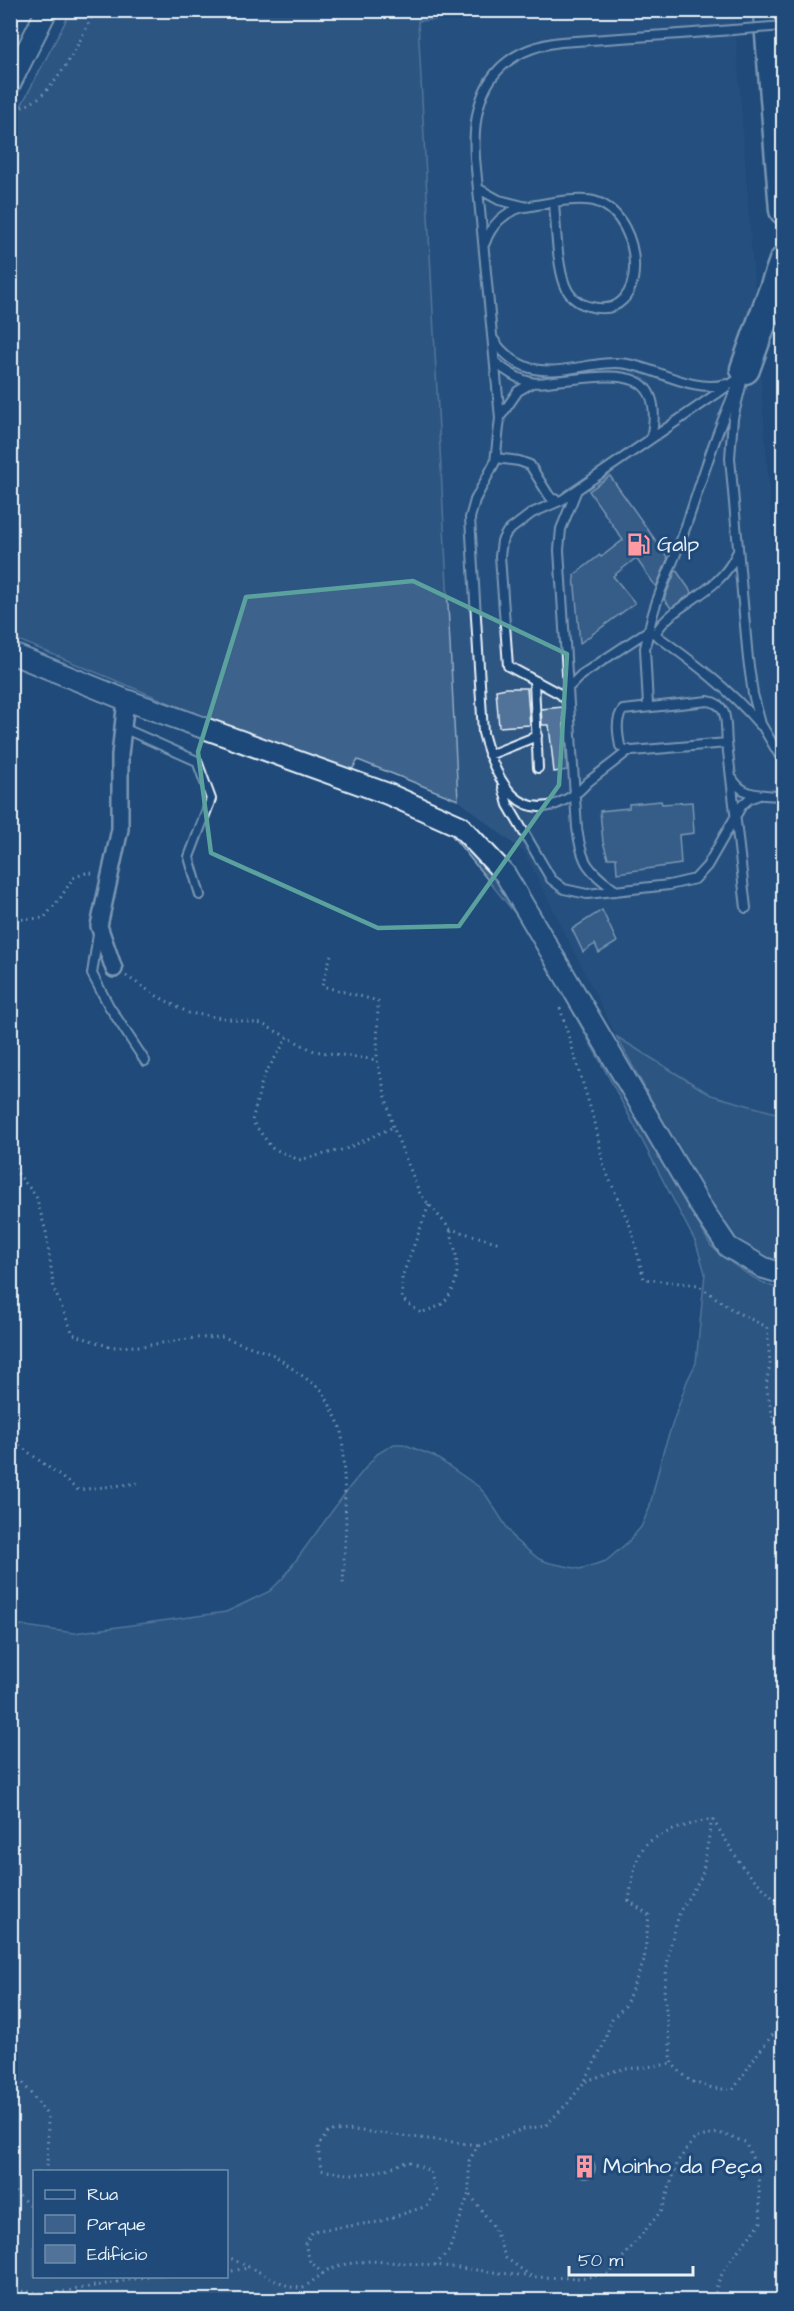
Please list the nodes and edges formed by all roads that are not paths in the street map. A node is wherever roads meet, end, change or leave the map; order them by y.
1 (47, 10) edge
2 (768, 10) edge
3 (783, 26) edge
4 (10, 84) edge
5 (479, 189) junction
6 (554, 203) junction
7 (524, 207) junction
8 (783, 210) edge
9 (484, 246) junction
10 (783, 261) edge
11 (492, 336) junction
12 (495, 362) junction
13 (745, 369) junction
14 (532, 383) junction
15 (500, 418) junction
16 (651, 438) junction
17 (496, 458) junction
18 (581, 487) junction
19 (560, 501) junction
20 (738, 551) junction
21 (652, 632) junction
22 (10, 653) edge
23 (534, 682) junction
24 (566, 690) junction
25 (126, 700) junction
26 (567, 701) junction
27 (648, 706) junction
28 (123, 728) junction
29 (763, 729) junction
30 (537, 736) junction
31 (727, 743) junction
32 (629, 750) junction
33 (489, 755) junction
34 (783, 764) edge
35 (538, 768) dead end
36 (731, 777) junction
37 (502, 783) junction
38 (575, 794) junction
39 (759, 795) junction
40 (783, 797) edge
41 (734, 817) junction
42 (616, 891) junction
43 (200, 895) dead end
44 (746, 908) dead end
45 (99, 926) junction
46 (114, 969) road end
47 (145, 1061) dead end
48 (783, 1274) edge

1 - 4 street
2 - 8 highway
3 - 5 lane, bridge
5 - 7 lane
5 - 9 lane
6 - 6 lane
6 - 7 lane
7 - 9 lane
9 - 11 lane
10 - 13 highway
11 - 12 lane
11 - 13 lane
12 - 14 lane
12 - 15 lane
13 - 16 lane
13 - 20 lane
13 - 21 lane
14 - 15 lane
14 - 16 lane
15 - 17 lane
16 - 18 lane
17 - 19 lane
17 - 33 lane
18 - 19 lane
18 - 24 lane
19 - 23 lane
20 - 21 lane
20 - 29 lane
21 - 24 lane
21 - 27 lane
21 - 29 lane
22 - 25 street
23 - 26 lane
23 - 30 lane
24 - 26 lane
25 - 28 street
25 - 48 street
26 - 38 lane
27 - 31 lane
27 - 32 lane
28 - 43 lane
28 - 45 street
29 - 34 lane
30 - 33 lane
30 - 35 lane
31 - 32 lane
31 - 36 lane
32 - 38 lane
33 - 37 lane
36 - 39 lane
36 - 41 lane
37 - 38 lane
37 - 42 lane
38 - 42 lane
39 - 40 lane
39 - 41 lane
41 - 42 lane
41 - 44 lane
45 - 46 street
45 - 47 lane

